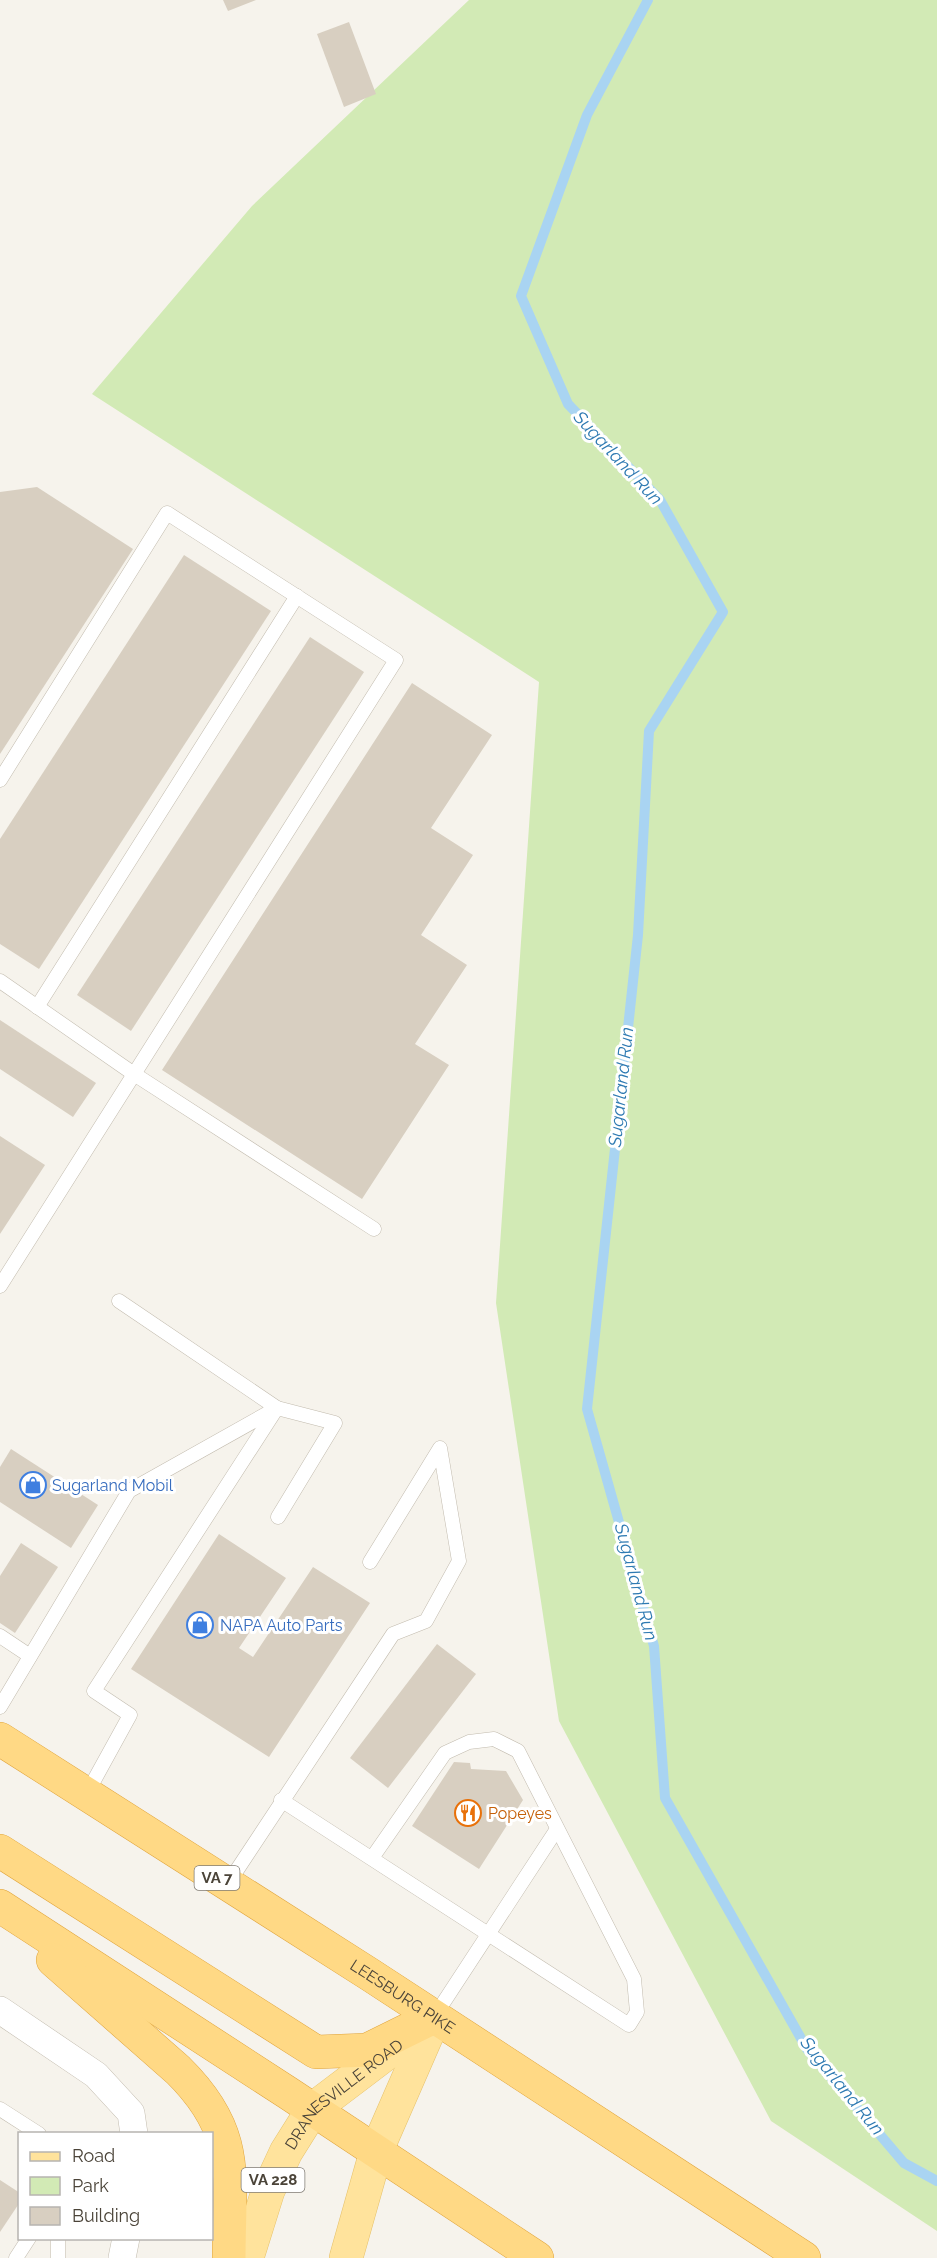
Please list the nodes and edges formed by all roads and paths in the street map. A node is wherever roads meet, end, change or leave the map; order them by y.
1 (297, 596) junction
2 (0, 780) edge
3 (0, 981) edge
4 (37, 1007) junction
5 (134, 1074) junction
6 (374, 1229) dead end
7 (0, 1286) edge
8 (119, 1301) dead end
9 (277, 1408) junction
10 (278, 1517) dead end
11 (370, 1562) dead end
12 (0, 1636) edge
13 (30, 1656) junction
14 (0, 1707) edge
15 (0, 1739) edge
16 (86, 1795) junction
17 (281, 1800) junction
18 (557, 1829) junction
19 (0, 1851) edge
20 (372, 1858) junction
21 (227, 1885) junction
22 (0, 1906) edge
23 (0, 1914) edge
24 (488, 1933) junction
25 (0, 2010) edge
26 (434, 2017) junction
27 (0, 2109) edge
28 (313, 2109) junction
29 (132, 2123) edge
30 (37, 2132) edge
31 (376, 2152) junction
32 (28, 2240) edge
33 (58, 2240) edge
34 (126, 2240) edge
35 (16, 2258) edge
36 (58, 2258) edge
37 (122, 2258) edge
38 (229, 2258) edge
39 (247, 2258) edge
40 (346, 2258) edge
41 (537, 2258) edge
42 (804, 2258) edge

1 - 2 lane
1 - 4 lane
1 - 5 lane
3 - 4 lane
4 - 5 lane
5 - 6 lane
5 - 7 lane
8 - 9 lane
9 - 10 lane
9 - 13 lane
9 - 16 lane
11 - 17 lane
12 - 13 lane
13 - 14 lane
15 - 16 highway, LEESBURG PIKE / VA 7
16 - 21 highway, LEESBURG PIKE / VA 7
17 - 20 lane
17 - 21 lane
18 - 20 lane
18 - 24 lane
18 - 24 lane
19 - 26 highway
20 - 24 lane
21 - 26 highway, LEESBURG PIKE / VA 7
22 - 28 highway
23 - 38 highway
24 - 26 lane
25 - 29 street
26 - 28 main road, DRANESVILLE ROAD / VA 228
26 - 31 main road, DRANESVILLE ROAD
26 - 42 highway, LEESBURG PIKE / VA 7
27 - 30 lane
28 - 31 highway
28 - 39 main road, DRANESVILLE ROAD / VA 228
31 - 40 main road, DRANESVILLE ROAD
31 - 41 highway
32 - 35 lane
33 - 36 lane
34 - 37 street

